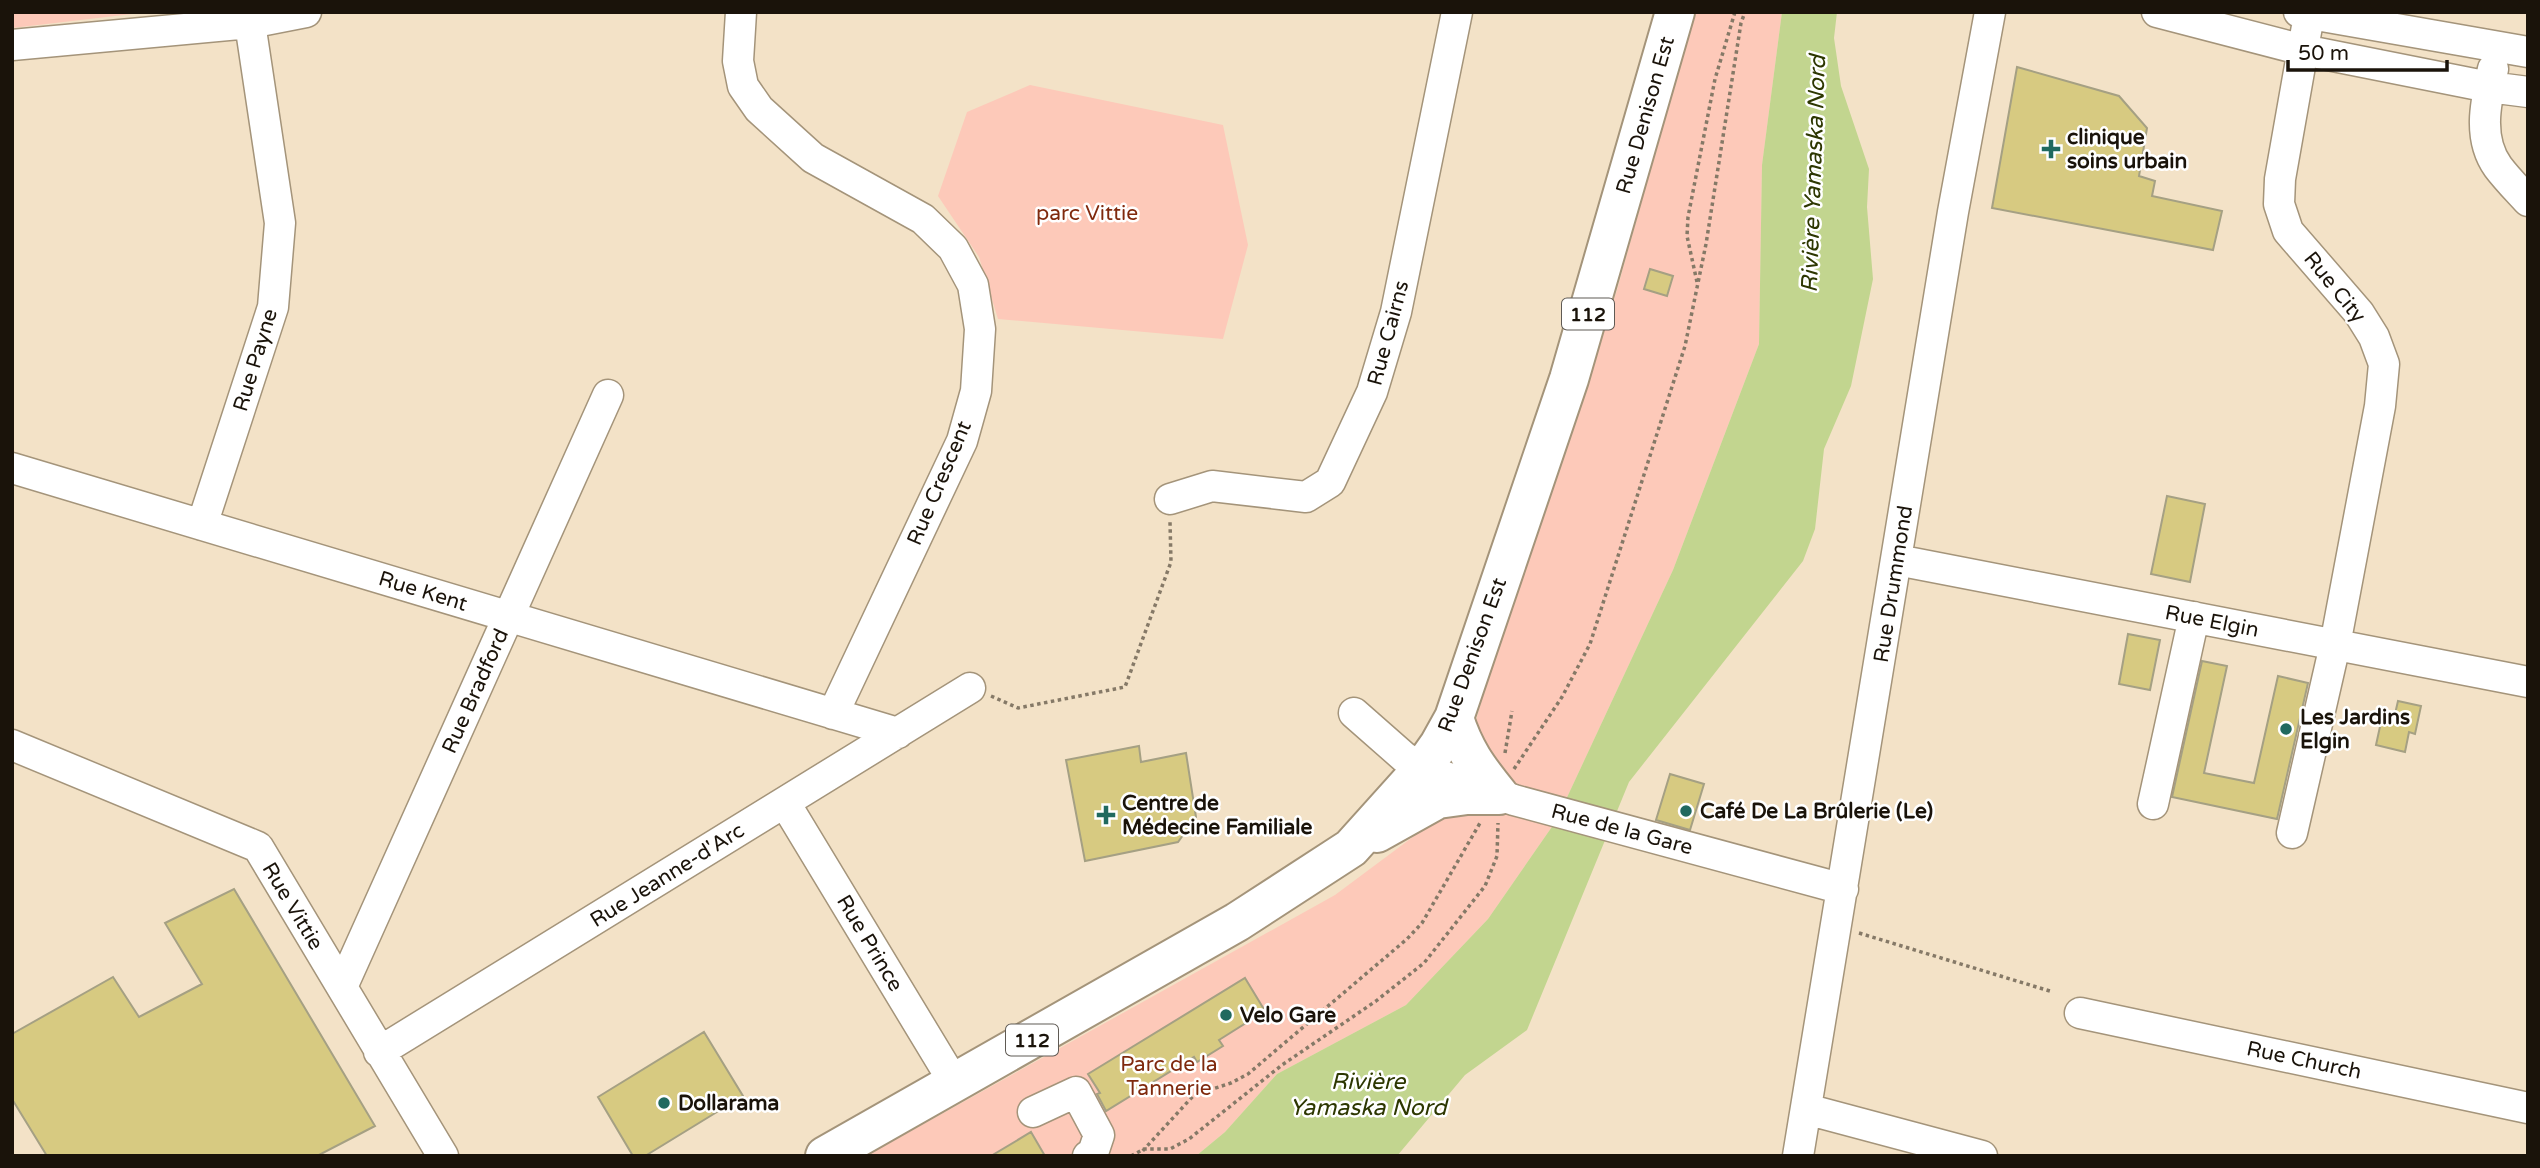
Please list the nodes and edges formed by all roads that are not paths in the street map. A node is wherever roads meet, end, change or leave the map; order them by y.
1 (306, 12) edge
2 (741, 12) edge
3 (1457, 12) edge
4 (1675, 12) edge
5 (1990, 12) edge
6 (2157, 12) edge
7 (2304, 13) edge
8 (250, 23) junction
9 (12, 45) edge
10 (2497, 48) junction
11 (2303, 50) junction
12 (2528, 52) edge
13 (2489, 87) junction
14 (2528, 92) edge
15 (2528, 201) edge
16 (608, 395) dead end
17 (12, 468) edge
18 (1170, 499) road end
19 (202, 525) junction
20 (1897, 560) junction
21 (1488, 612) junction
22 (509, 616) junction
23 (2194, 617) junction
24 (2335, 645) junction
25 (2528, 682) edge
26 (971, 688) road end
27 (1354, 713) dead end
28 (833, 714) junction
29 (1454, 718) junction
30 (898, 733) junction
31 (12, 745) edge
32 (1413, 763) junction
33 (1506, 797) junction
34 (785, 803) junction
35 (2153, 804) dead end
36 (2292, 833) dead end
37 (1351, 848) junction
38 (1843, 889) junction
39 (1253, 910) junction
40 (342, 988) junction
41 (2080, 1013) dead end
42 (379, 1052) junction
43 (955, 1084) junction
44 (2528, 1108) edge
45 (1806, 1109) junction
46 (1033, 1112) dead end
47 (443, 1156) edge
48 (825, 1156) edge
49 (1088, 1156) edge
50 (1798, 1156) edge
51 (1982, 1156) edge

1 - 8 street
2 - 28 street, Rue Crescent
3 - 18 street, Rue Cairns
4 - 21 main road, Rue Denison Est / 112
5 - 20 street, Rue Drummond
6 - 11 street
7 - 10 street
7 - 11 street, Rue City
8 - 9 street
8 - 19 street, Rue Payne
10 - 12 street
10 - 13 street
11 - 13 street
11 - 24 street, Rue City
13 - 14 street
13 - 15 street
16 - 22 street, Rue Bradford
17 - 19 street, Rue Kent
19 - 22 street, Rue Kent
20 - 23 street, Rue Elgin
20 - 38 street, Rue Drummond
21 - 29 main road, Rue Denison Est / 112
21 - 32 main road
22 - 28 street, Rue Kent
22 - 40 street, Rue Bradford
23 - 24 street, Rue Elgin
23 - 35 street
24 - 25 street, Rue Elgin
24 - 36 street, Rue City
26 - 30 street
27 - 32 street
28 - 30 street
29 - 32 main road, Rue Denison Est / 112
29 - 33 main road
30 - 34 street, Rue Jeanne-d'Arc
31 - 40 street, Rue Vittie
32 - 33 street, Rue de la Gare
32 - 37 main road, Rue Denison Est / 112
32 - 39 main road
33 - 37 main road
33 - 38 street, Rue de la Gare
34 - 42 street, Rue Jeanne-d'Arc
34 - 43 street, Rue Prince
37 - 39 main road, Rue Denison Est / 112
38 - 45 street, Rue Drummond
39 - 43 main road, Rue Denison Est / 112
40 - 42 street, Rue Vittie
41 - 44 street, Rue Church
42 - 47 street, Rue Vittie
43 - 48 main road, Rue Denison Est / 112
45 - 50 street, Rue Drummond
45 - 51 street
46 - 49 street

